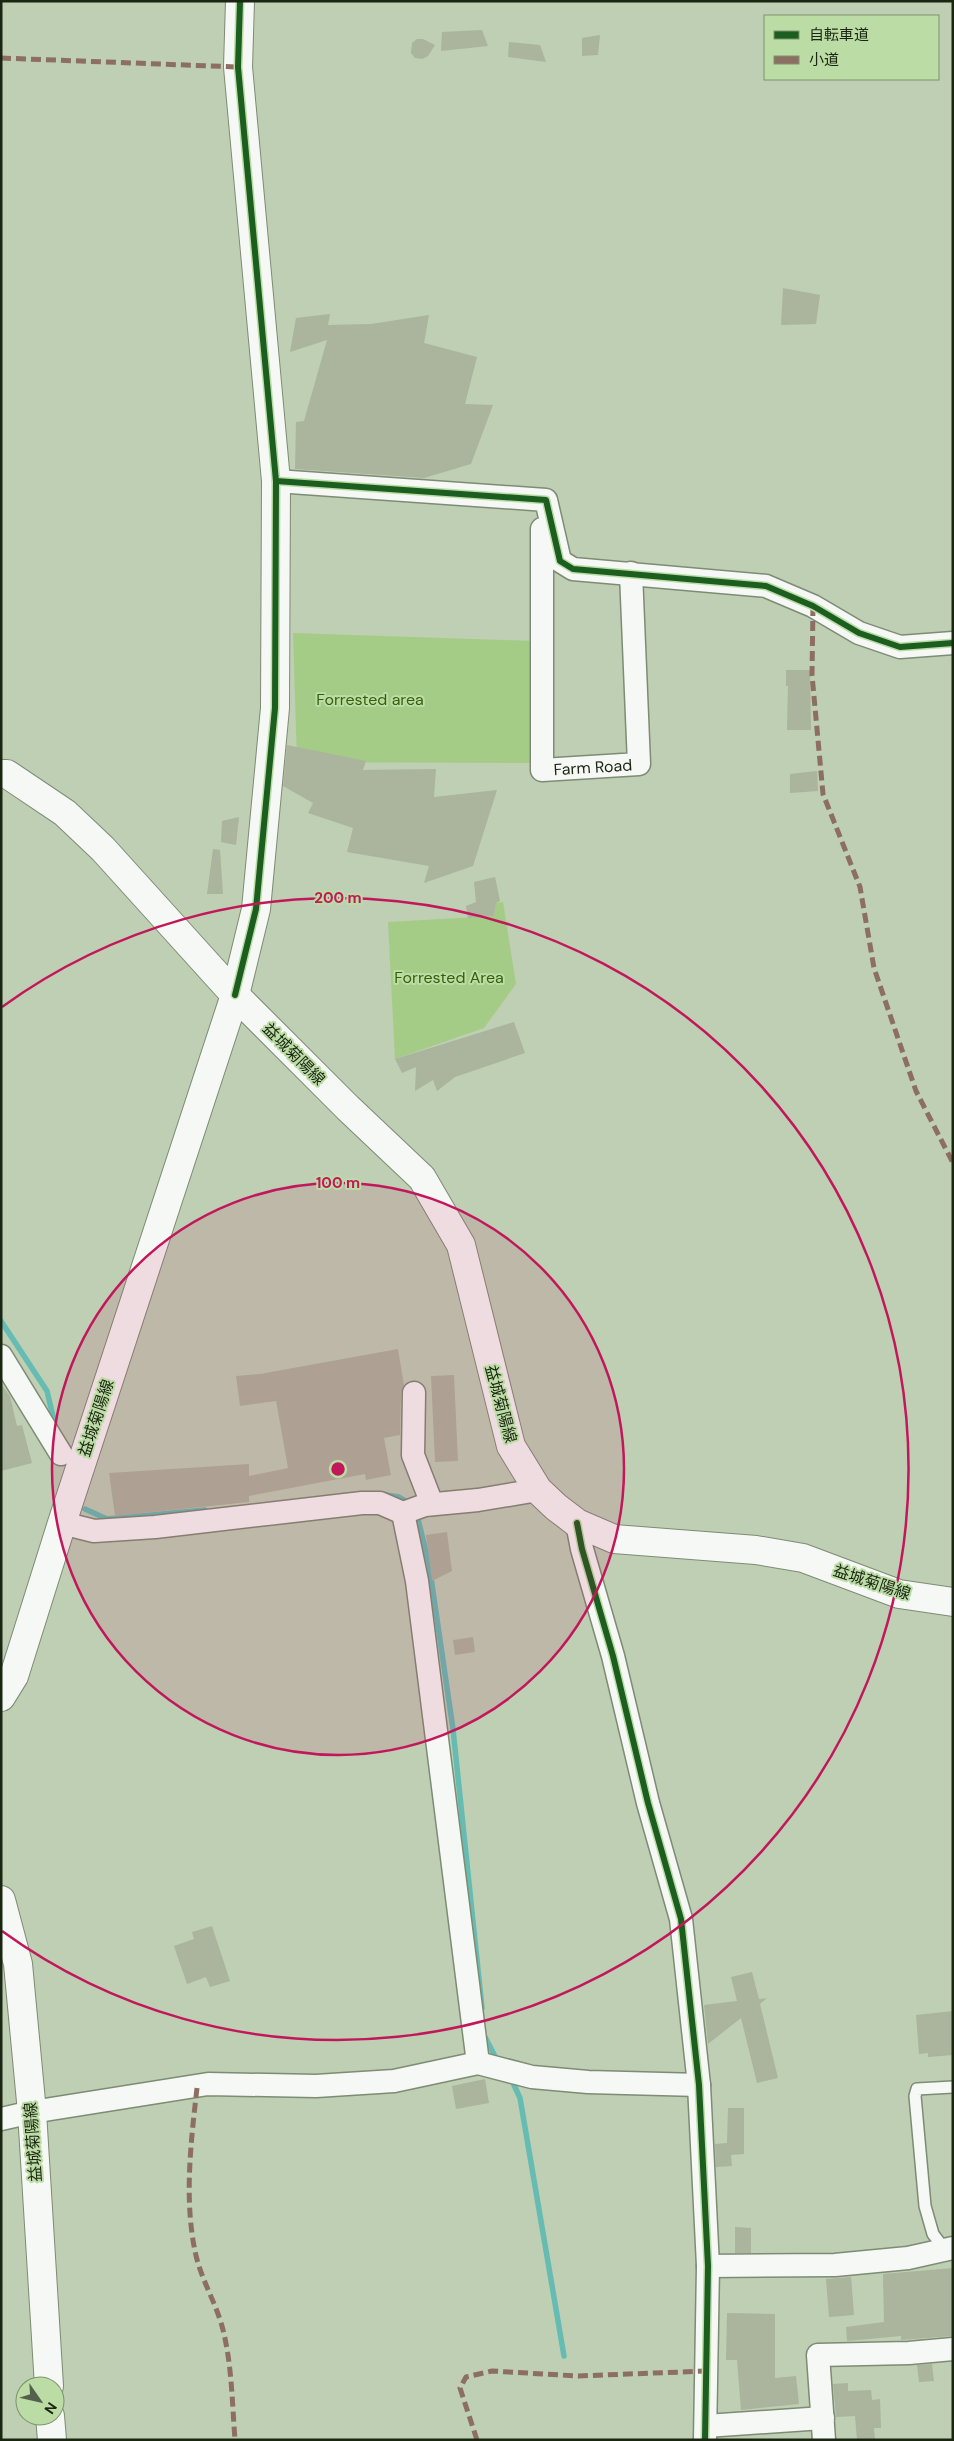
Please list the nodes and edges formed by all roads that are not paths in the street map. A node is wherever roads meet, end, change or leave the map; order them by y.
1 (240, 1) edge
2 (276, 481) junction
3 (525, 499) junction
4 (631, 574) junction
5 (953, 643) edge
6 (1, 774) edge
7 (235, 995) junction
8 (1, 1356) edge
9 (414, 1393) dead end
10 (61, 1454) dead end
11 (538, 1490) junction
12 (432, 1504) junction
13 (403, 1513) junction
14 (62, 1522) junction
15 (577, 1523) junction
16 (953, 1602) edge
17 (1, 1698) edge
18 (1, 1900) edge
19 (478, 2063) junction
20 (699, 2085) junction
21 (953, 2087) edge
22 (32, 2112) junction
23 (1, 2119) edge
24 (949, 2249) edge
25 (708, 2266) junction
26 (953, 2349) edge
27 (48, 2376) edge
28 (51, 2426) edge
29 (823, 2429) edge
30 (705, 2433) edge
31 (52, 2440) edge

1 - 2 main road
2 - 3 street
2 - 7 main road
3 - 4 street
3 - 4 street, Farm Road
4 - 5 street
6 - 7 main road, 益城菊陽線
7 - 11 main road, 益城菊陽線
7 - 14 main road, 益城菊陽線
8 - 10 street
9 - 12 street
11 - 12 street
11 - 15 main road, 益城菊陽線
12 - 13 street
13 - 14 street
13 - 19 street
14 - 17 main road, 益城菊陽線
15 - 16 main road, 益城菊陽線
15 - 20 street
18 - 22 main road, 益城菊陽線
19 - 20 street
19 - 22 street
20 - 25 street
21 - 24 lane
22 - 23 street
22 - 27 main road, 益城菊陽線
24 - 25 street
25 - 30 street
26 - 29 street
28 - 31 main road
29 - 30 street

